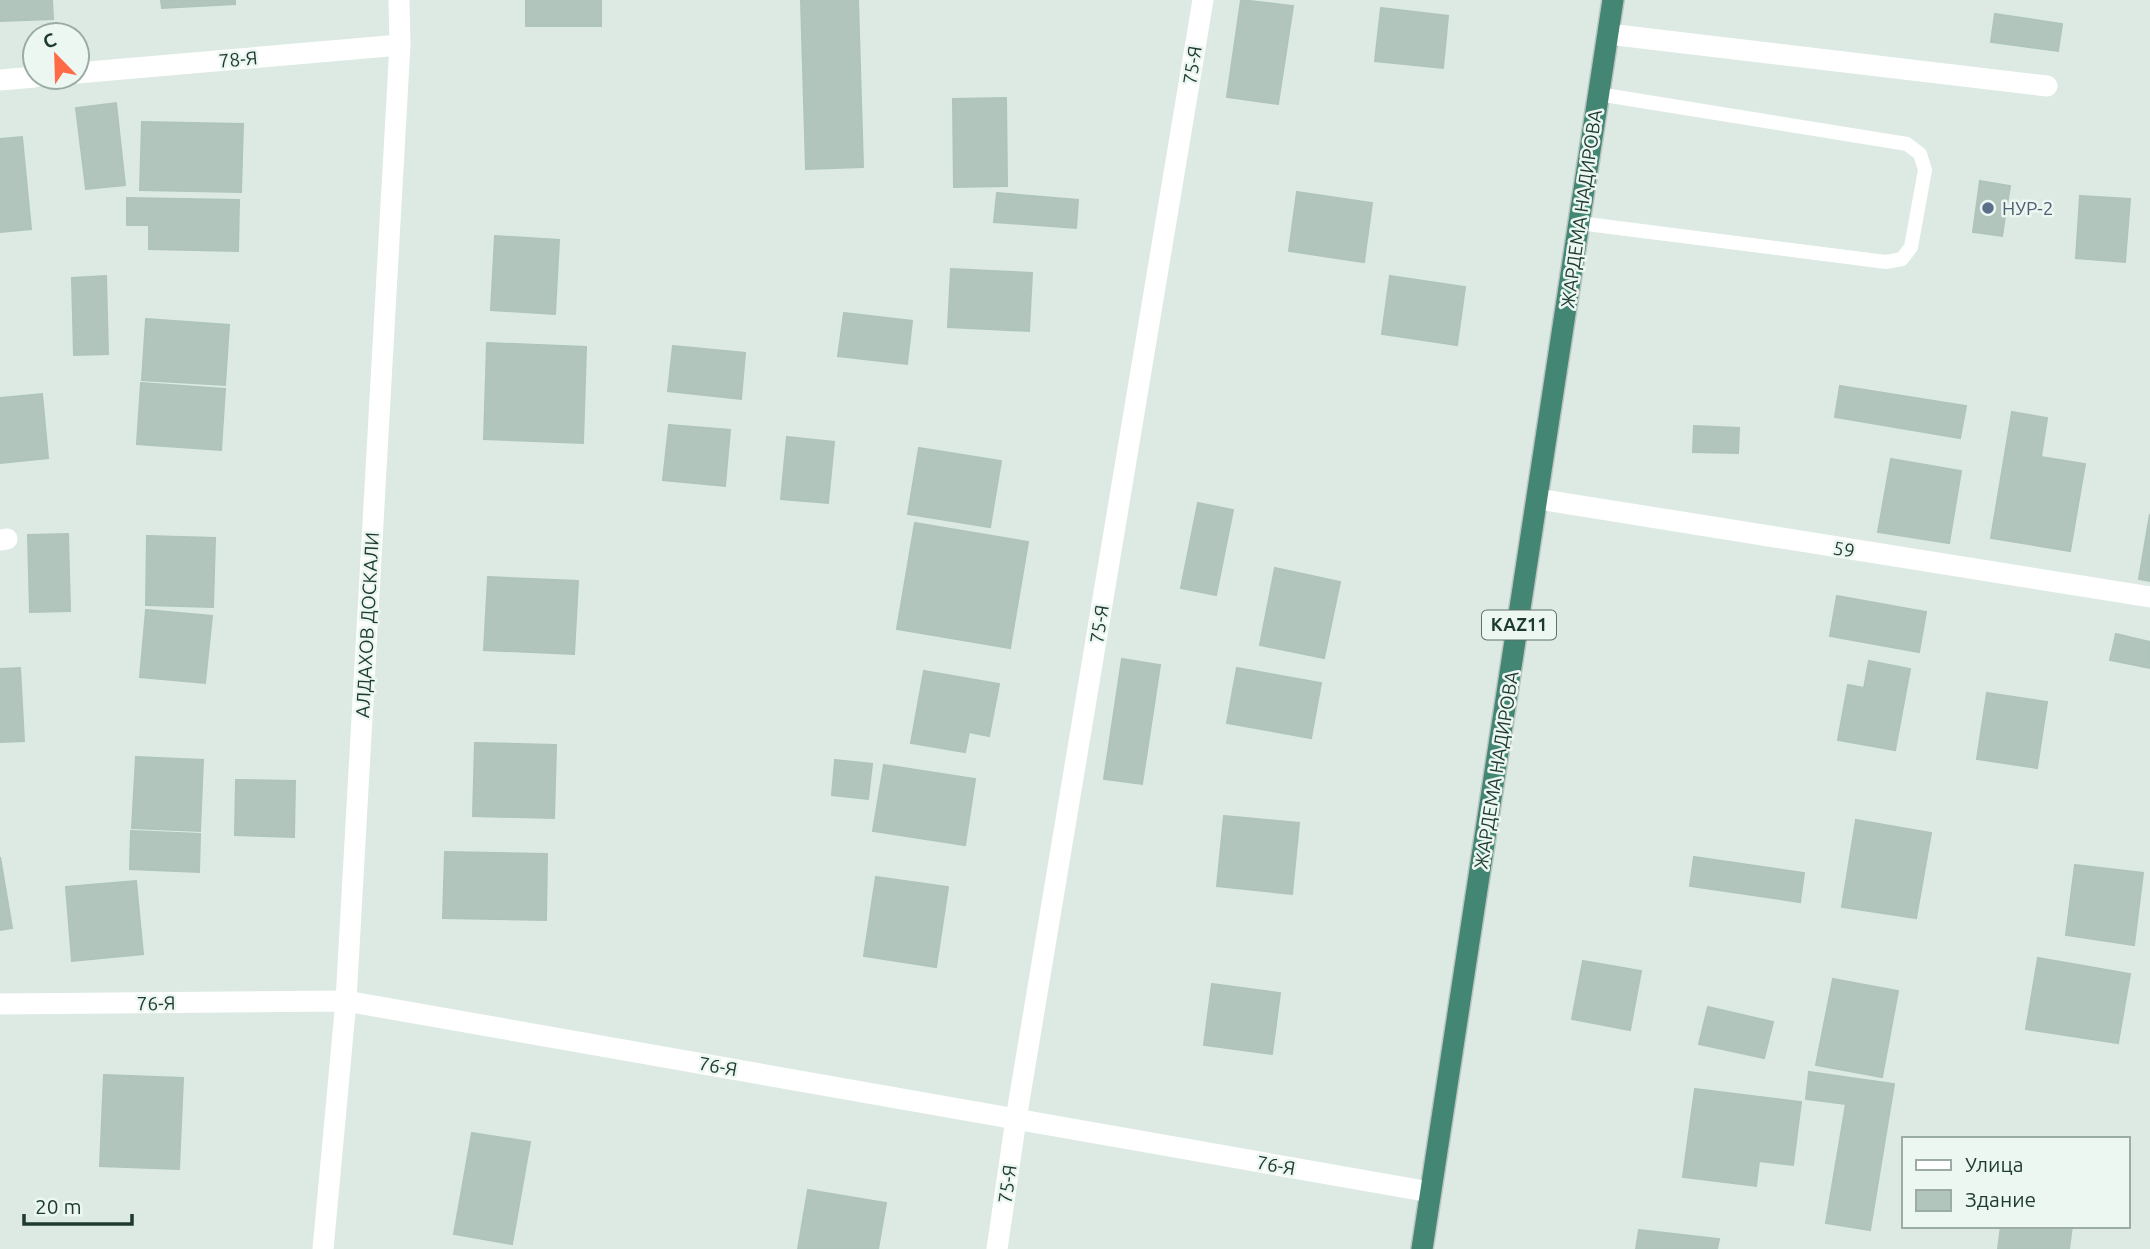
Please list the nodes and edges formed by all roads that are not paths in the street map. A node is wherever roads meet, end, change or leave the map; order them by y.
1 (399, 0) edge
2 (1203, 0) edge
3 (1613, 0) edge
4 (1608, 34) junction
5 (400, 45) junction
6 (91, 72) edge
7 (21, 78) edge
8 (0, 80) edge
9 (2047, 86) dead end
10 (1598, 93) junction
11 (1579, 223) junction
12 (1538, 499) junction
13 (2150, 597) edge
14 (346, 1001) junction
15 (0, 1004) edge
16 (1016, 1119) junction
17 (1430, 1192) junction
18 (323, 1249) edge
19 (998, 1249) edge
20 (1422, 1249) edge

1 - 5 street, АЛДАХОВ ДОСКАЛИ
2 - 16 street, 75-Я
3 - 4 highway, ЖАРДЕМА НАДИРОВА / KAZ11
4 - 9 street
4 - 10 highway, ЖАРДЕМА НАДИРОВА / KAZ11
5 - 6 street, 78-Я
5 - 14 street, АЛДАХОВ ДОСКАЛИ
7 - 8 street
10 - 11 highway, ЖАРДЕМА НАДИРОВА / KAZ11
10 - 11 lane
11 - 12 highway, ЖАРДЕМА НАДИРОВА / KAZ11
12 - 13 street, 59
12 - 17 highway, ЖАРДЕМА НАДИРОВА / KAZ11
14 - 15 street, 76-Я
14 - 16 street, 76-Я
14 - 18 street, АЛДАХОВ ДОСКАЛИ
16 - 17 street, 76-Я
16 - 19 street, 75-Я
17 - 20 highway, ЖАРДЕМА НАДИРОВА / KAZ11

